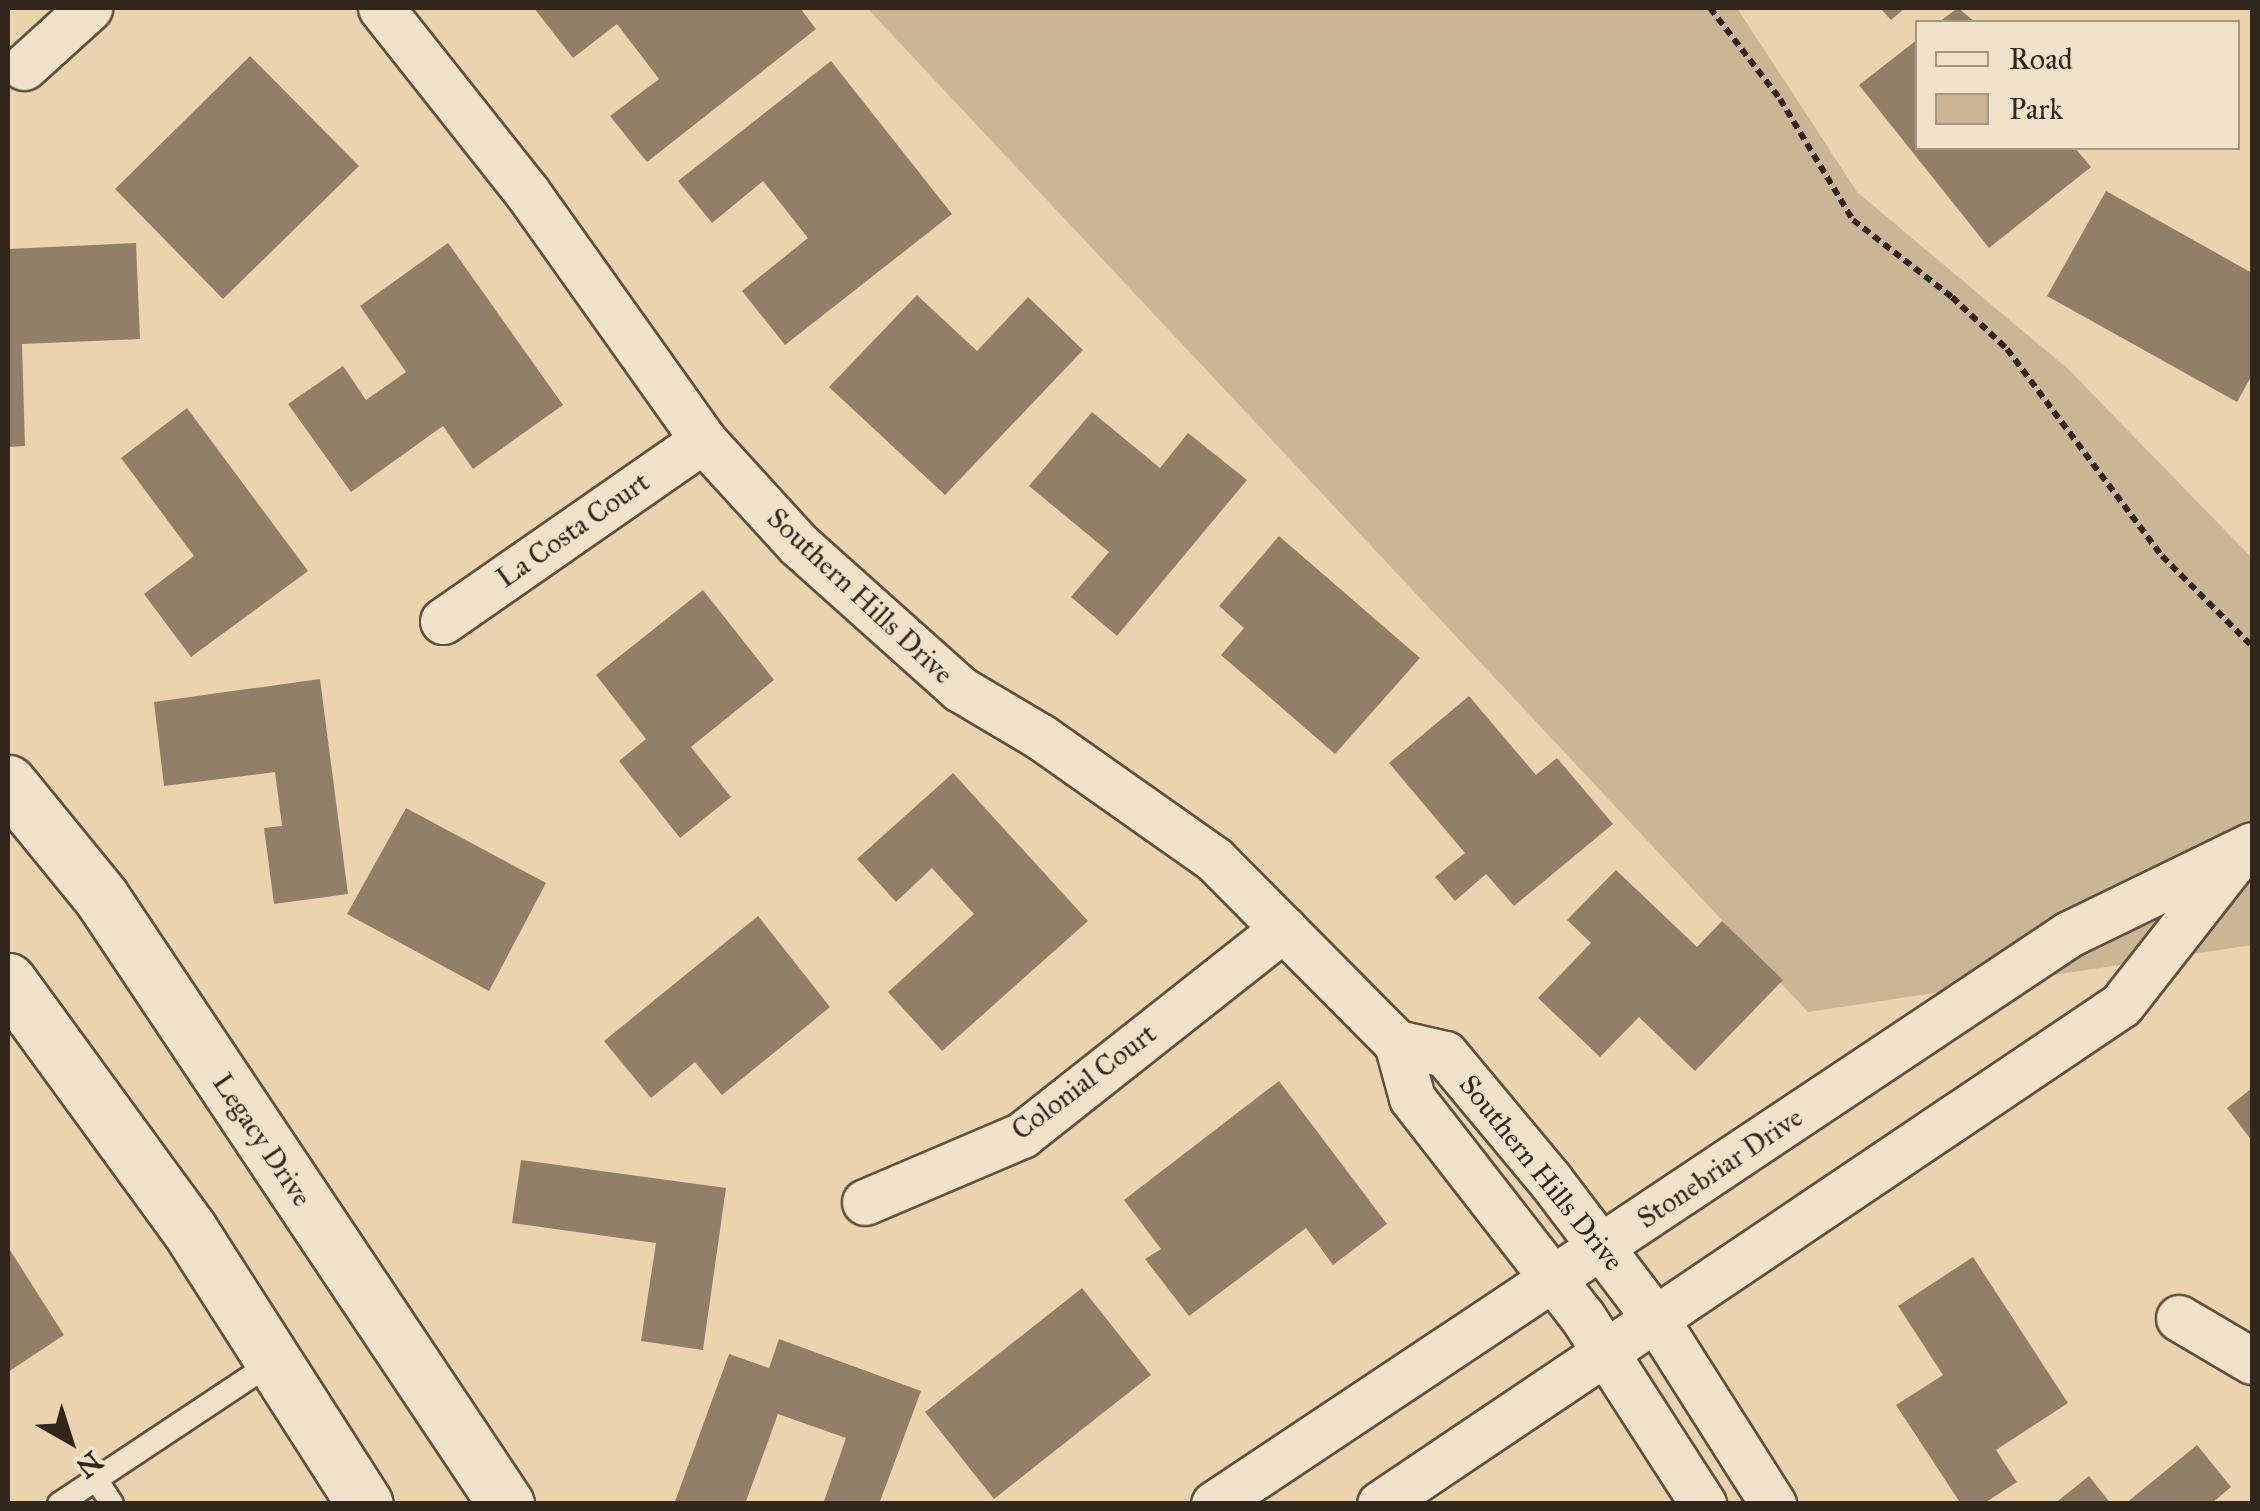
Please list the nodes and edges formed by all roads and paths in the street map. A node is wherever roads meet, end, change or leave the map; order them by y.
1 (89, 8) edge
2 (380, 8) edge
3 (1710, 8) edge
4 (24, 66) dead end
5 (702, 440) junction
6 (442, 621) dead end
7 (2252, 646) edge
8 (8, 784) edge
9 (2246, 850) edge
10 (1284, 928) junction
11 (8, 981) edge
12 (1396, 1043) junction
13 (865, 1202) dead end
14 (1601, 1247) junction
15 (1554, 1278) junction
16 (2179, 1318) dead end
17 (1657, 1321) junction
18 (1608, 1353) junction
19 (274, 1361) junction
20 (2252, 1361) edge
21 (96, 1478) junction
22 (58, 1504) edge
23 (112, 1504) edge
24 (365, 1504) edge
25 (506, 1504) edge
26 (1214, 1504) edge
27 (1380, 1504) edge
28 (1703, 1504) edge
29 (1773, 1504) edge

1 - 4 street
2 - 5 street, Southern Hills Drive
3 - 7 path
5 - 6 street, La Costa Court
5 - 10 street, Southern Hills Drive
8 - 25 main road, Legacy Drive
9 - 14 street, Stonebriar Drive
9 - 17 street, Stonebriar Drive
10 - 12 street, Southern Hills Drive
10 - 13 street, Colonial Court
11 - 19 main road
12 - 14 street, Southern Hills Drive
12 - 15 street, Southern Hills Drive
14 - 15 street, Stonebriar Drive
14 - 17 street, Southern Hills Drive
15 - 18 street, Southern Hills Drive
15 - 26 street, Stonebriar Drive
16 - 20 street
17 - 18 street, Stonebriar Drive
17 - 29 street, Southern Hills Drive
18 - 27 street, Stonebriar Drive
18 - 28 street, Southern Hills Drive
19 - 21 lane
19 - 24 main road
21 - 22 lane
21 - 23 lane

